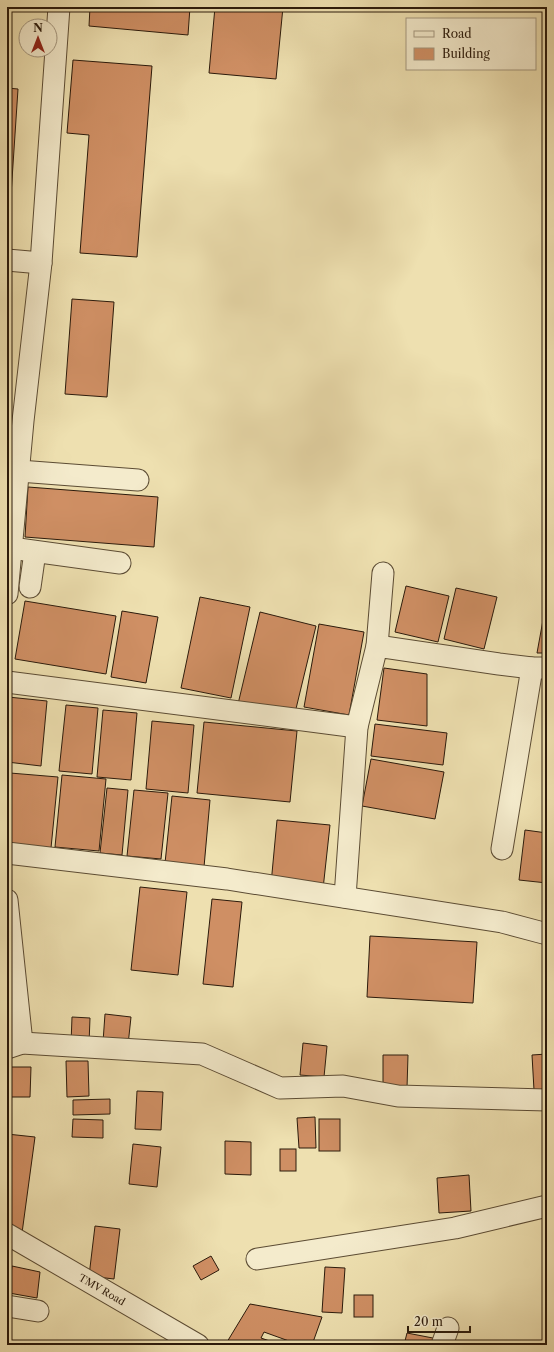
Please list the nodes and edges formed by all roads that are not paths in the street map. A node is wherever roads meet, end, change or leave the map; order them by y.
1 (59, 7) edge
2 (7, 260) edge
3 (41, 263) junction
4 (15, 426) edge
5 (20, 470) junction
6 (138, 480) dead end
7 (11, 548) junction
8 (35, 552) junction
9 (120, 563) dead end
10 (383, 573) dead end
11 (30, 587) dead end
12 (7, 594) edge
13 (377, 646) junction
14 (539, 668) edge
15 (7, 682) edge
16 (357, 727) junction
17 (502, 849) dead end
18 (7, 853) edge
19 (345, 898) junction
20 (7, 900) edge
21 (547, 934) edge
22 (15, 1045) edge
23 (547, 1100) edge
24 (547, 1206) edge
25 (7, 1234) edge
26 (256, 1259) dead end
27 (7, 1306) edge
28 (38, 1311) dead end
29 (198, 1345) edge

1 - 3 street
2 - 3 street
3 - 4 street
4 - 5 street
5 - 6 street
5 - 7 street
7 - 8 street
7 - 12 street
8 - 9 street
8 - 11 street
10 - 13 street
13 - 14 street
13 - 16 street
14 - 17 street
15 - 16 street
16 - 19 street
18 - 19 street
19 - 21 street
20 - 22 street
22 - 23 street
24 - 26 street
25 - 29 street, TMV Road
27 - 28 street

